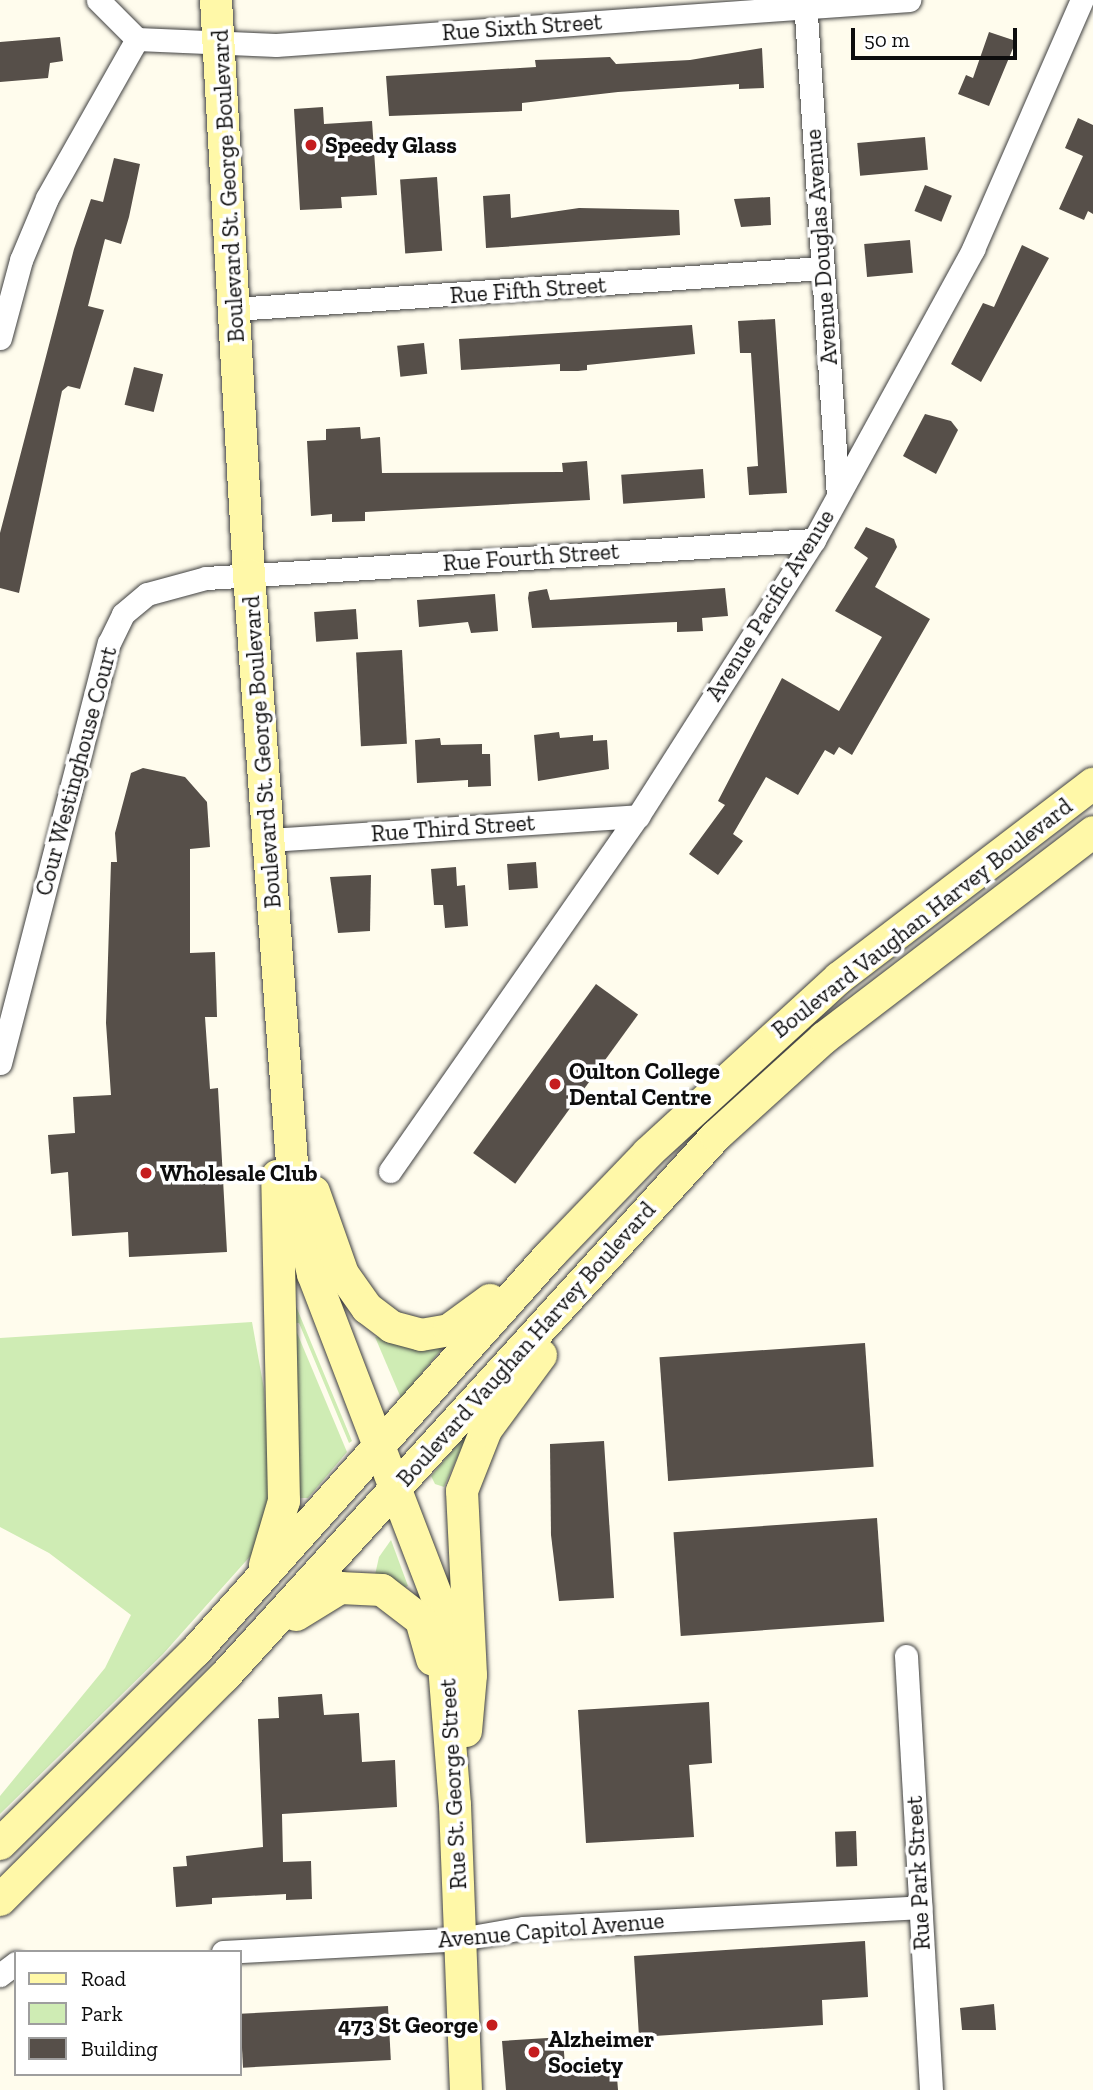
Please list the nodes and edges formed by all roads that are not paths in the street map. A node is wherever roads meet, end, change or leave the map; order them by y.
1 (98, 0) edge
2 (216, 0) edge
3 (909, 0) edge
4 (1082, 0) edge
5 (805, 4) edge
6 (137, 39) junction
7 (219, 43) junction
8 (11, 261) edge
9 (821, 268) junction
10 (235, 309) junction
11 (0, 338) edge
12 (838, 494) junction
13 (814, 540) junction
14 (249, 575) junction
15 (1093, 785) edge
16 (638, 816) junction
17 (1093, 832) edge
18 (269, 840) junction
19 (279, 989) junction
20 (0, 1063) edge
21 (685, 1169) junction
22 (390, 1171) dead end
23 (550, 1255) junction
24 (381, 1445) junction
25 (397, 1486) junction
26 (256, 1585) junction
27 (906, 1656) dead end
28 (224, 1677) junction
29 (455, 1805) junction
30 (0, 1844) edge
31 (0, 1900) edge
32 (920, 1907) junction
33 (460, 1940) junction
34 (242, 1951) edge
35 (466, 2090) edge
36 (931, 2090) edge

1 - 6 street
2 - 7 main road, Boulevard St. George Boulevard
3 - 5 street, Rue Sixth Street
4 - 12 street, Avenue Pacific Avenue
5 - 7 street, Rue Sixth Street
5 - 9 street, Avenue Douglas Avenue
6 - 7 street, Rue Sixth Street
6 - 8 street
7 - 10 main road, Boulevard St. George Boulevard
8 - 11 street
9 - 10 street, Rue Fifth Street
9 - 12 street, Avenue Douglas Avenue
10 - 14 main road, Boulevard St. George Boulevard
12 - 13 street, Avenue Pacific Avenue
13 - 14 street, Rue Fourth Street
13 - 16 street, Avenue Pacific Avenue
14 - 18 main road, Boulevard St. George Boulevard
14 - 20 street, Cour Westinghouse Court
15 - 23 main road, Boulevard Vaughan Harvey Boulevard
16 - 18 street, Rue Third Street
16 - 22 street, Avenue Pacific Avenue
17 - 21 main road, Boulevard Vaughan Harvey Boulevard
18 - 19 main road, Boulevard St. George Boulevard
19 - 23 main road
19 - 24 main road, Boulevard St. George Boulevard
19 - 26 main road
21 - 25 main road, Boulevard Vaughan Harvey Boulevard
21 - 29 main road
23 - 24 main road, Boulevard Vaughan Harvey Boulevard
24 - 25 main road, Boulevard St. George Boulevard
24 - 26 main road, Boulevard Vaughan Harvey Boulevard
25 - 28 main road, Boulevard Vaughan Harvey Boulevard
25 - 29 main road, Rue St. George Street
26 - 30 main road, Boulevard Vaughan Harvey Boulevard
27 - 32 street, Rue Park Street
28 - 29 main road
28 - 31 main road, Boulevard Vaughan Harvey Boulevard
29 - 33 main road, Rue St. George Street
32 - 33 street, Avenue Capitol Avenue
32 - 36 street, Rue Park Street
33 - 34 street, Avenue Capitol Avenue
33 - 35 main road, Rue St. George Street

